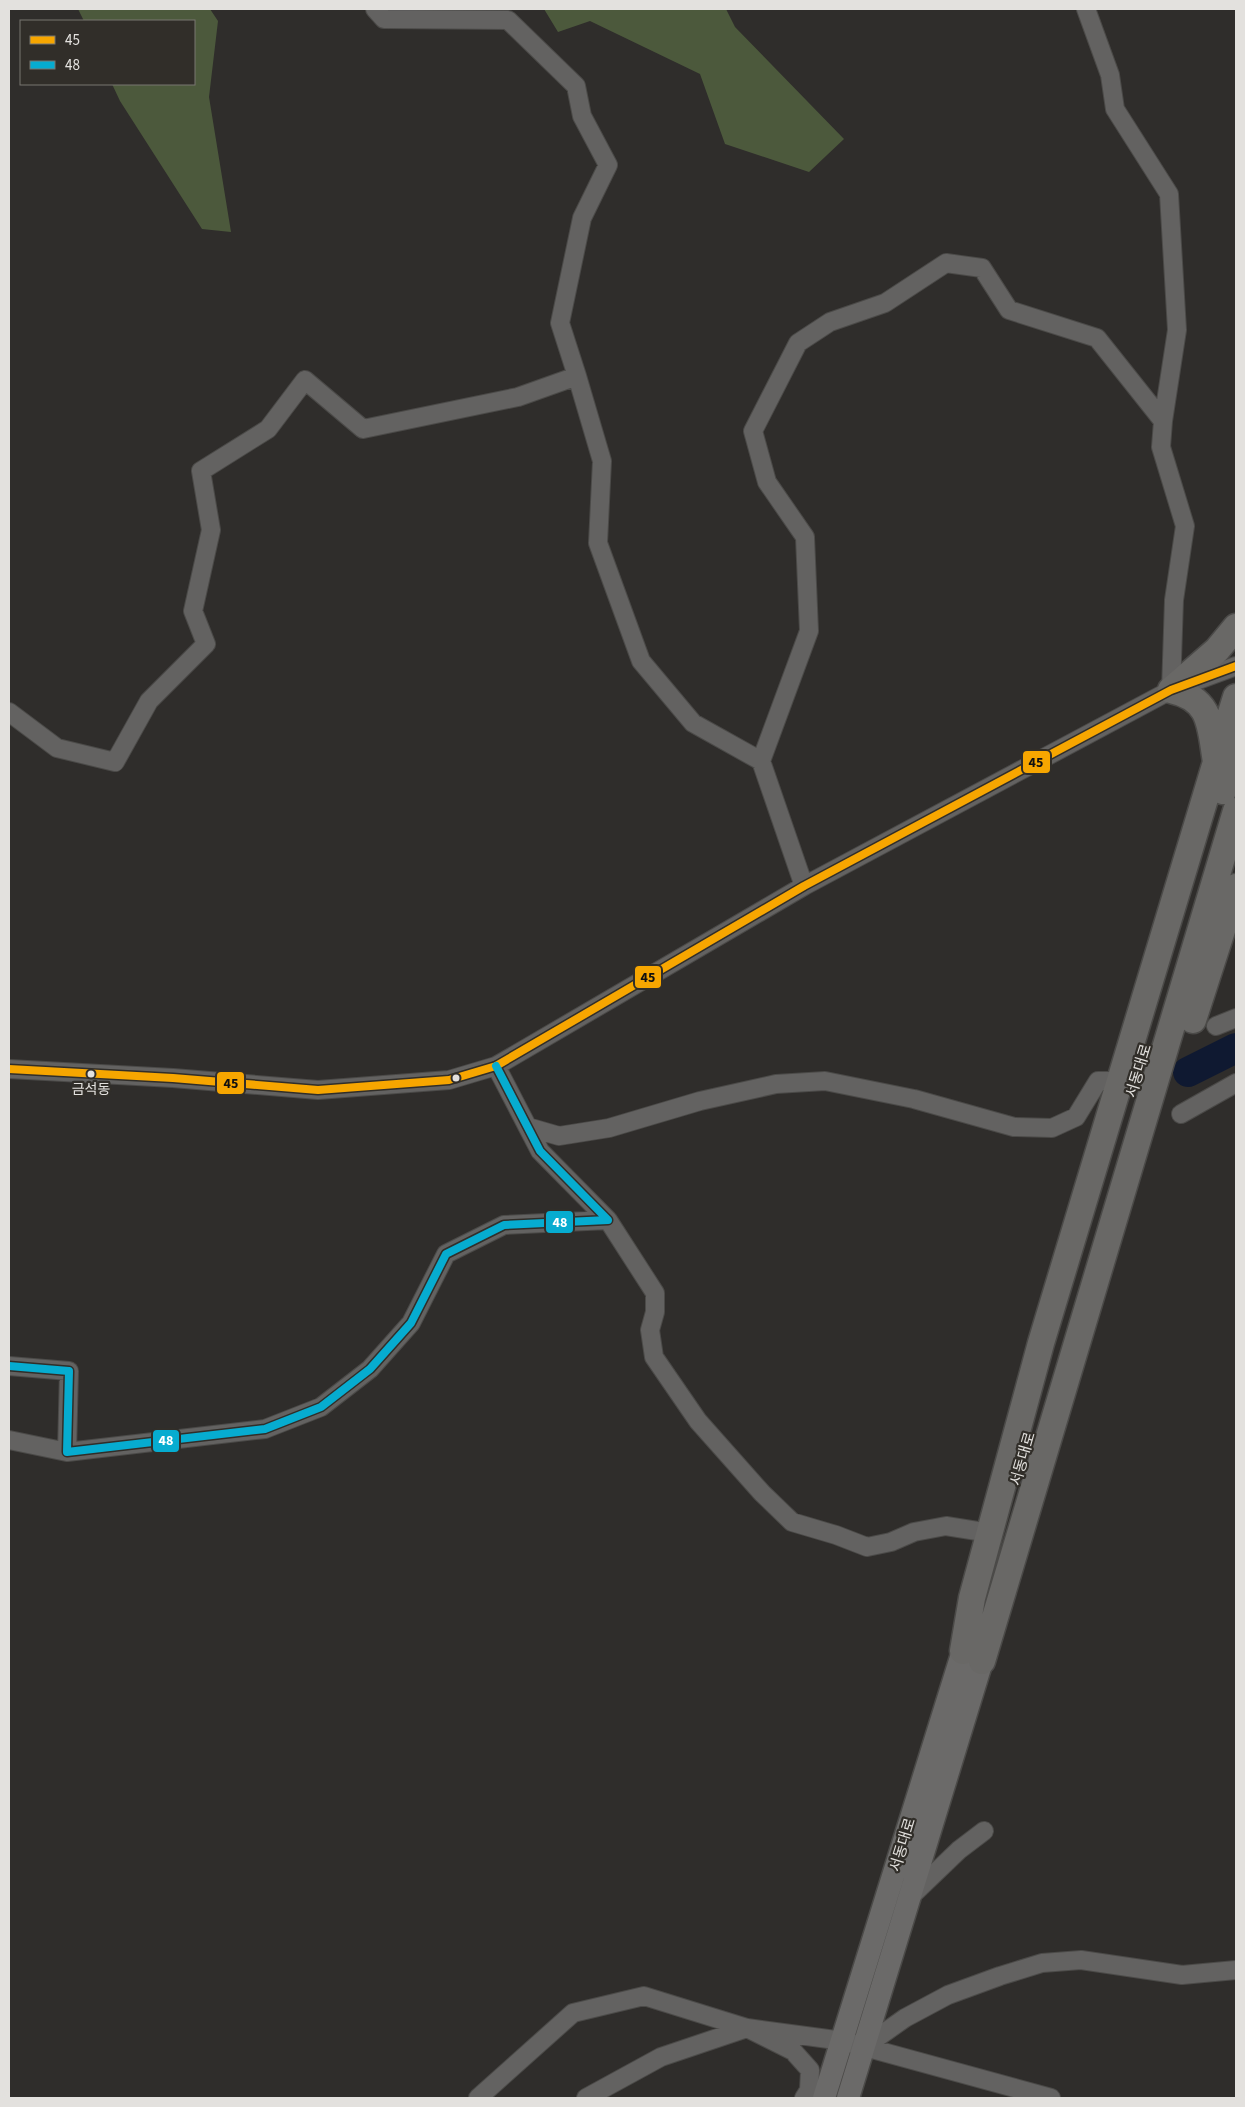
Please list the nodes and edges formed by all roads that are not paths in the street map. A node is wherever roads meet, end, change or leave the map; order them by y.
1 (375, 9) edge
2 (1086, 9) edge
3 (577, 376) junction
4 (1163, 421) junction
5 (1236, 627) edge
6 (1236, 666) edge
7 (1170, 690) junction
8 (1236, 696) edge
9 (9, 712) edge
10 (1226, 755) edge
11 (761, 761) junction
12 (1228, 816) edge
13 (804, 886) junction
14 (1236, 887) edge
15 (1236, 1018) edge
16 (1216, 1026) dead end
17 (496, 1066) junction
18 (9, 1069) edge
19 (1119, 1080) junction
20 (1236, 1083) edge
21 (1180, 1114) dead end
22 (528, 1127) junction
23 (608, 1220) junction
24 (9, 1366) edge
25 (9, 1440) edge
26 (67, 1452) junction
27 (990, 1533) junction
28 (973, 1656) junction
29 (984, 1831) dead end
30 (908, 1898) junction
31 (1236, 1970) edge
32 (747, 2028) junction
33 (843, 2041) junction
34 (864, 2046) junction
35 (478, 2098) edge
36 (586, 2098) edge
37 (804, 2098) edge
38 (824, 2098) edge
39 (848, 2098) edge
40 (1051, 2098) edge

1 - 3 street
2 - 4 street
3 - 9 street
3 - 11 street
4 - 7 street
4 - 11 street
5 - 7 highway
6 - 7 street
7 - 10 highway
7 - 13 street
8 - 10 highway
10 - 12 highway, 서동대로
10 - 19 highway
11 - 13 street
12 - 28 highway, 서동대로
13 - 17 street
14 - 28 highway
15 - 16 street
17 - 18 street
17 - 22 street
19 - 22 street
19 - 27 highway
20 - 21 street
22 - 23 street
23 - 26 street
23 - 27 street
24 - 26 street
25 - 26 street
27 - 28 highway
28 - 30 main road, 서동대로
28 - 33 main road, 서동대로
29 - 30 street
30 - 34 main road, 서동대로
31 - 34 street
32 - 33 street
32 - 35 street
32 - 36 street
32 - 37 street
33 - 34 street
33 - 38 main road, 서동대로
34 - 39 main road, 서동대로
34 - 40 street

